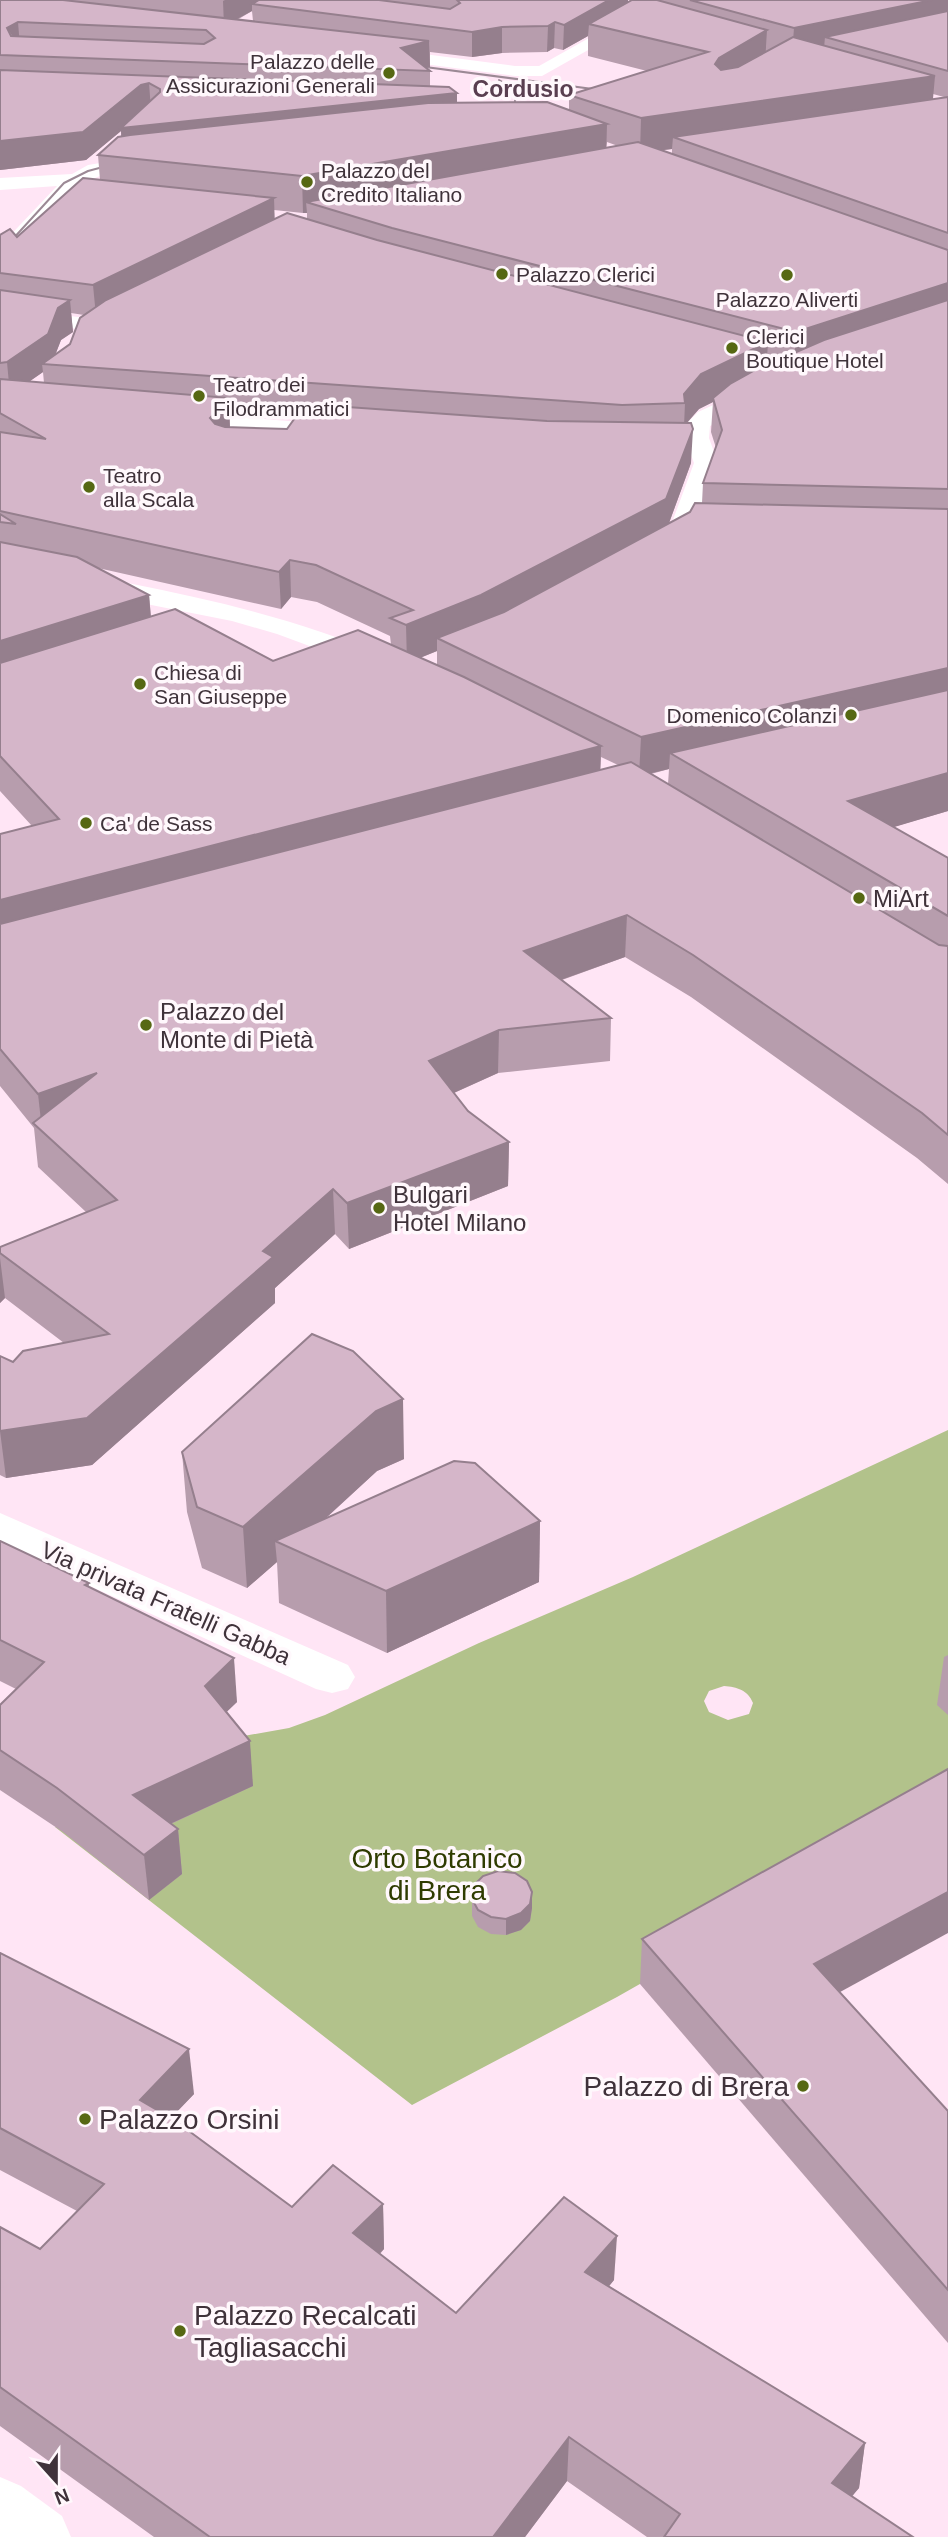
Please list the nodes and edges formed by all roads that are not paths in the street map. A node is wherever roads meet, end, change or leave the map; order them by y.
1 (669, 0) edge
2 (379, 43) edge
3 (121, 145) edge
4 (173, 158) edge
5 (75, 178) junction
6 (0, 184) edge
7 (58, 196) junction
8 (82, 198) edge
9 (7, 215) dead end
10 (23, 235) junction
11 (0, 258) edge
12 (0, 312) edge
13 (122, 315) edge
14 (775, 383) edge
15 (158, 417) edge
16 (253, 425) junction
17 (367, 434) edge
18 (235, 444) edge
19 (700, 447) junction
20 (621, 450) edge
21 (634, 565) edge
22 (0, 567) edge
23 (243, 614) junction
24 (194, 629) edge
25 (405, 677) edge
26 (0, 1528) edge
27 (332, 1677) dead end
28 (0, 2506) edge
29 (40, 2537) edge

1 - 2 street
3 - 5 street
4 - 5 street
5 - 6 street
5 - 7 street
7 - 8 street
7 - 10 street
9 - 10 street
10 - 11 street
12 - 13 street
14 - 19 street
15 - 16 street
16 - 17 street
16 - 18 street
19 - 20 street
19 - 21 street
22 - 23 street
23 - 24 street
23 - 25 street
26 - 27 street, Via privata Fratelli Gabba
28 - 29 street

